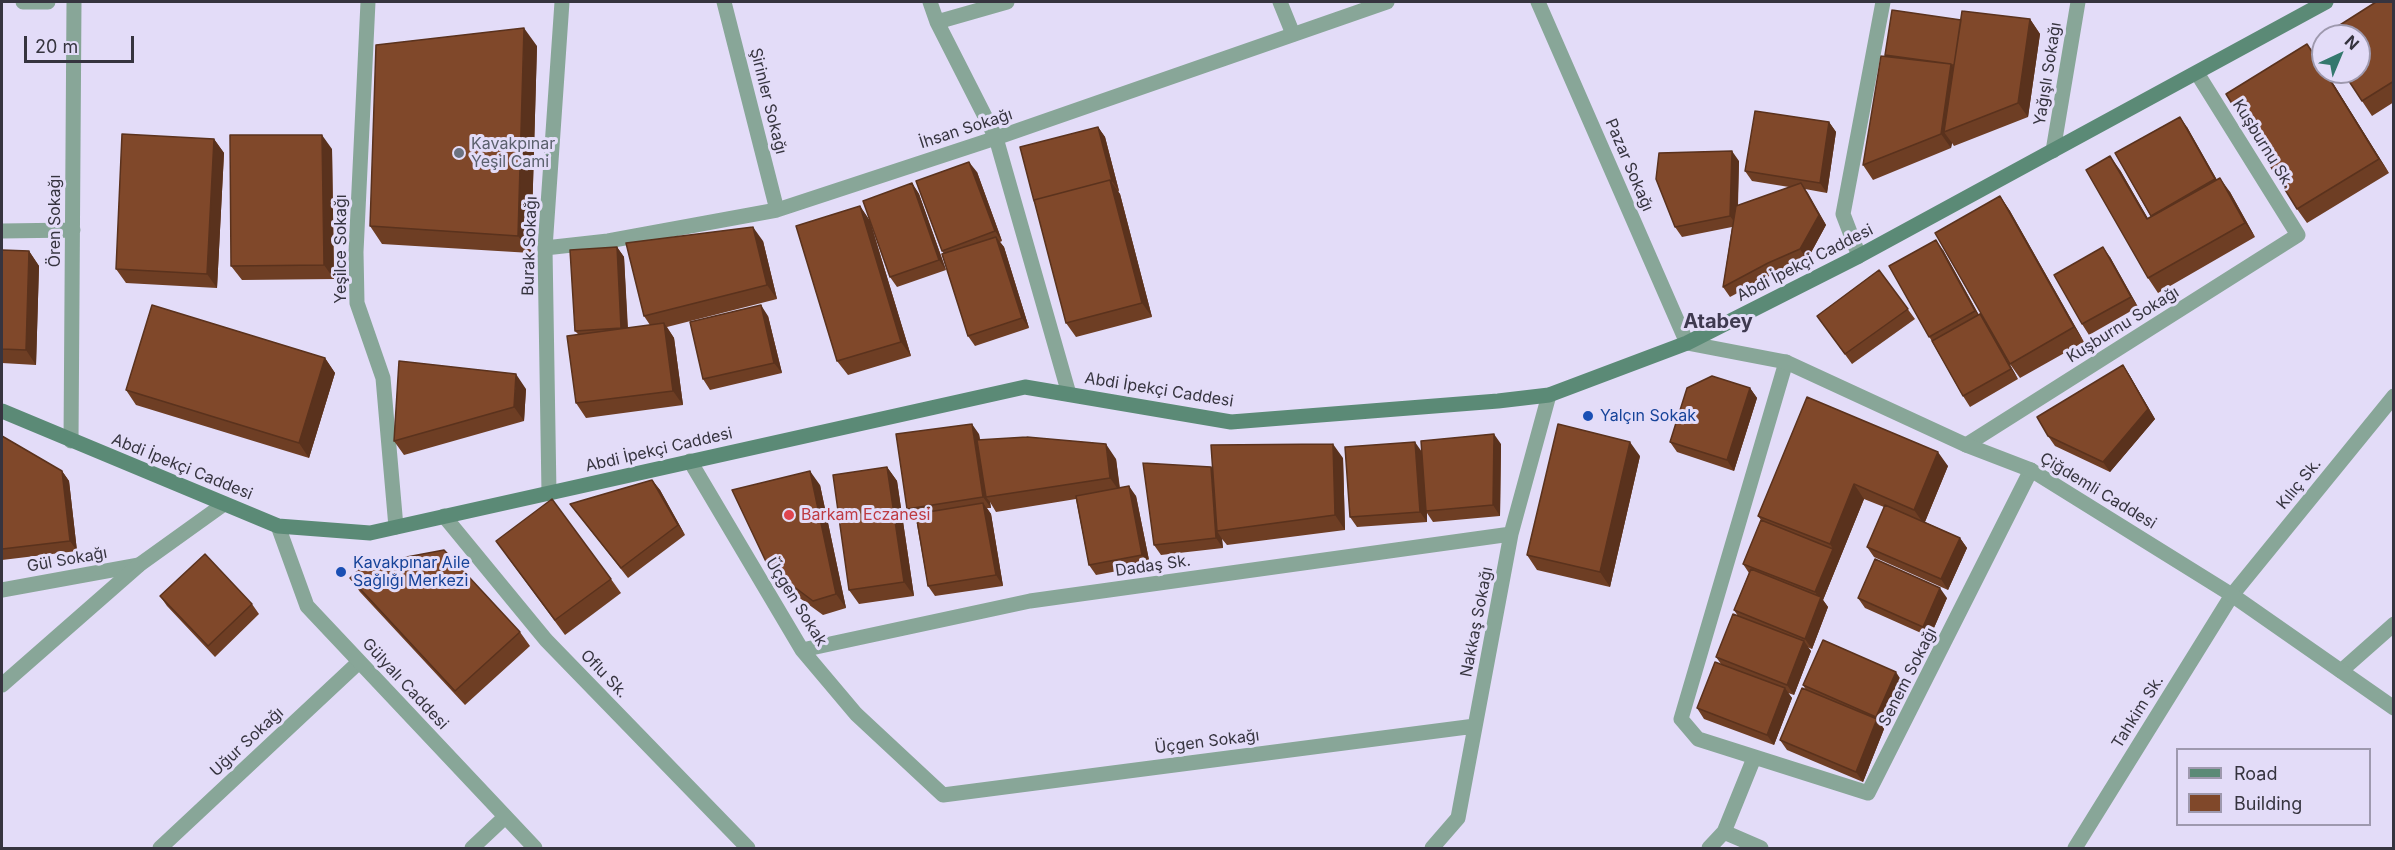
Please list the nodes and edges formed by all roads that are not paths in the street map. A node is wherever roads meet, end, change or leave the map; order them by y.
1 (23, 2) edge
2 (48, 2) edge
3 (74, 2) edge
4 (368, 2) edge
5 (562, 2) edge
6 (724, 2) edge
7 (930, 2) edge
8 (1007, 2) edge
9 (1280, 2) edge
10 (1388, 2) edge
11 (1539, 2) edge
12 (1883, 2) edge
13 (2078, 2) edge
14 (2326, 2) edge
15 (937, 22) junction
16 (1293, 34) junction
17 (2197, 73) junction
18 (996, 138) junction
19 (2053, 151) junction
20 (777, 210) junction
21 (73, 230) junction
22 (2, 231) edge
23 (2298, 235) joint
24 (545, 248) junction
25 (1859, 256) junction
26 (1687, 343) junction
27 (1786, 362) junction
28 (1069, 394) junction
29 (1549, 395) junction
30 (2394, 396) edge
31 (2, 411) edge
32 (71, 441) junction
33 (1966, 445) junction
34 (690, 461) junction
35 (2031, 470) junction
36 (549, 493) junction
37 (224, 504) junction
38 (444, 516) junction
39 (278, 526) junction
40 (396, 527) junction
41 (1511, 534) junction
42 (140, 566) junction
43 (2, 590) edge
44 (2232, 595) junction
45 (2394, 624) edge
46 (802, 650) junction
47 (359, 662) junction
48 (2341, 671) junction
49 (2, 685) edge
50 (2394, 708) edge
51 (1475, 726) junction
52 (1754, 758) junction
53 (943, 795) joint
54 (505, 817) junction
55 (1724, 831) junction
56 (160, 849) edge
57 (472, 849) edge
58 (535, 849) edge
59 (748, 849) edge
60 (1432, 849) edge
61 (1709, 849) edge
62 (1761, 849) edge
63 (2075, 849) edge

1 - 2 street
3 - 21 street, Ören Sokağı
4 - 40 street, Yeşilce Sokağı
5 - 24 street, Burak Sokağı
6 - 20 street, Şirinler Sokağı
7 - 15 street
8 - 15 street
9 - 16 street
10 - 16 street, İhsan Sokağı
11 - 26 street, Pazar Sokağı
12 - 25 street
13 - 19 street, Yağışlı Sokağı
14 - 17 main road, Abdi İpekçi Caddesi
15 - 18 street
16 - 18 street, İhsan Sokağı
17 - 19 main road, Abdi İpekçi Caddesi
17 - 23 street, Kuşburnu Sk.
18 - 20 street, İhsan Sokağı
18 - 28 street
19 - 25 main road, Abdi İpekçi Caddesi
20 - 24 street, İhsan Sokağı
21 - 22 street
21 - 32 street, Ören Sokağı
23 - 33 street, Kuşburnu Sokağı
24 - 36 street, Burak Sokağı
25 - 26 main road, Abdi İpekçi Caddesi
26 - 27 street, Çiğdemli Caddesi
26 - 29 main road, Abdi İpekçi Caddesi
27 - 33 street, Çiğdemli Caddesi
27 - 52 street
28 - 29 main road, Abdi İpekçi Caddesi
28 - 34 main road, Abdi İpekçi Caddesi
29 - 41 street, Nakkaş Sokağı
30 - 44 street, Kılıç Sk.
31 - 32 main road, Abdi İpekçi Caddesi
32 - 37 main road, Abdi İpekçi Caddesi
33 - 35 street, Çiğdemli Caddesi
34 - 36 main road, Abdi İpekçi Caddesi
34 - 46 street, Üçgen Sokak
35 - 44 street, Çiğdemli Caddesi
35 - 52 street, Senem Sokağı
36 - 38 main road, Abdi İpekçi Caddesi
37 - 39 main road, Abdi İpekçi Caddesi
37 - 42 street
38 - 40 main road, Abdi İpekçi Caddesi
38 - 59 street, Oflu Sk.
39 - 40 main road, Abdi İpekçi Caddesi
39 - 47 street, Gülyalı Caddesi
41 - 46 street, Dadaş Sk.
41 - 51 street, Nakkaş Sokağı
42 - 43 street, Gül Sokağı
42 - 49 street
44 - 48 street, Çiğdemli Caddesi
44 - 63 street, Tahkim Sk.
45 - 48 street
46 - 53 street, Üçgen Sokak
47 - 54 street, Gülyalı Caddesi
47 - 56 street, Uğur Sokağı
48 - 50 street, Çiğdemli Caddesi
51 - 53 street, Üçgen Sokağı
51 - 60 street, Nakkaş Sokağı
52 - 55 street
54 - 57 street
54 - 58 street, Gülyalı Caddesi
55 - 61 street
55 - 62 street

